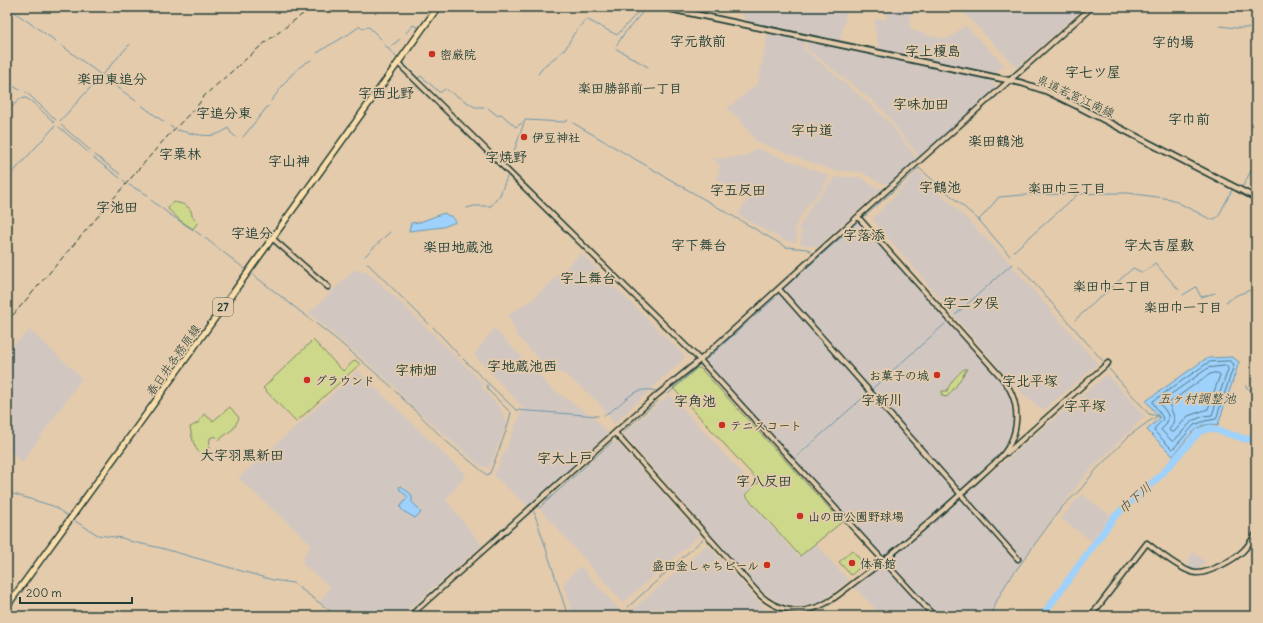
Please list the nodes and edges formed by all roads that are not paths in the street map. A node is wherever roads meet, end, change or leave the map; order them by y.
1 (438, 7) edge
2 (662, 7) edge
3 (1092, 7) edge
4 (398, 62) junction
5 (1009, 81) junction
6 (1256, 198) edge
7 (858, 217) junction
8 (272, 238) junction
9 (328, 288) dead end
10 (779, 289) junction
11 (700, 360) junction
12 (1108, 363) dead end
13 (616, 434) junction
14 (1003, 455) junction
15 (961, 494) junction
16 (1256, 534) edge
17 (1018, 559) dead end
18 (884, 561) junction
19 (7, 606) edge
20 (410, 616) edge
21 (934, 616) edge
22 (1091, 616) edge

1 - 4 main road, 春日井各務原線 / 27
2 - 5 main road, 県道若宮江南線
3 - 5 street
4 - 8 main road, 春日井各務原線 / 27
4 - 11 street
5 - 6 main road, 県道若宮江南線
5 - 7 street
7 - 10 street
7 - 14 street
8 - 9 street
8 - 19 main road, 春日井各務原線 / 27
10 - 11 street
10 - 15 street
11 - 13 street
11 - 18 street
12 - 14 street
13 - 18 street
13 - 20 street
14 - 15 street
15 - 17 street
15 - 18 street
16 - 22 street
18 - 21 street

